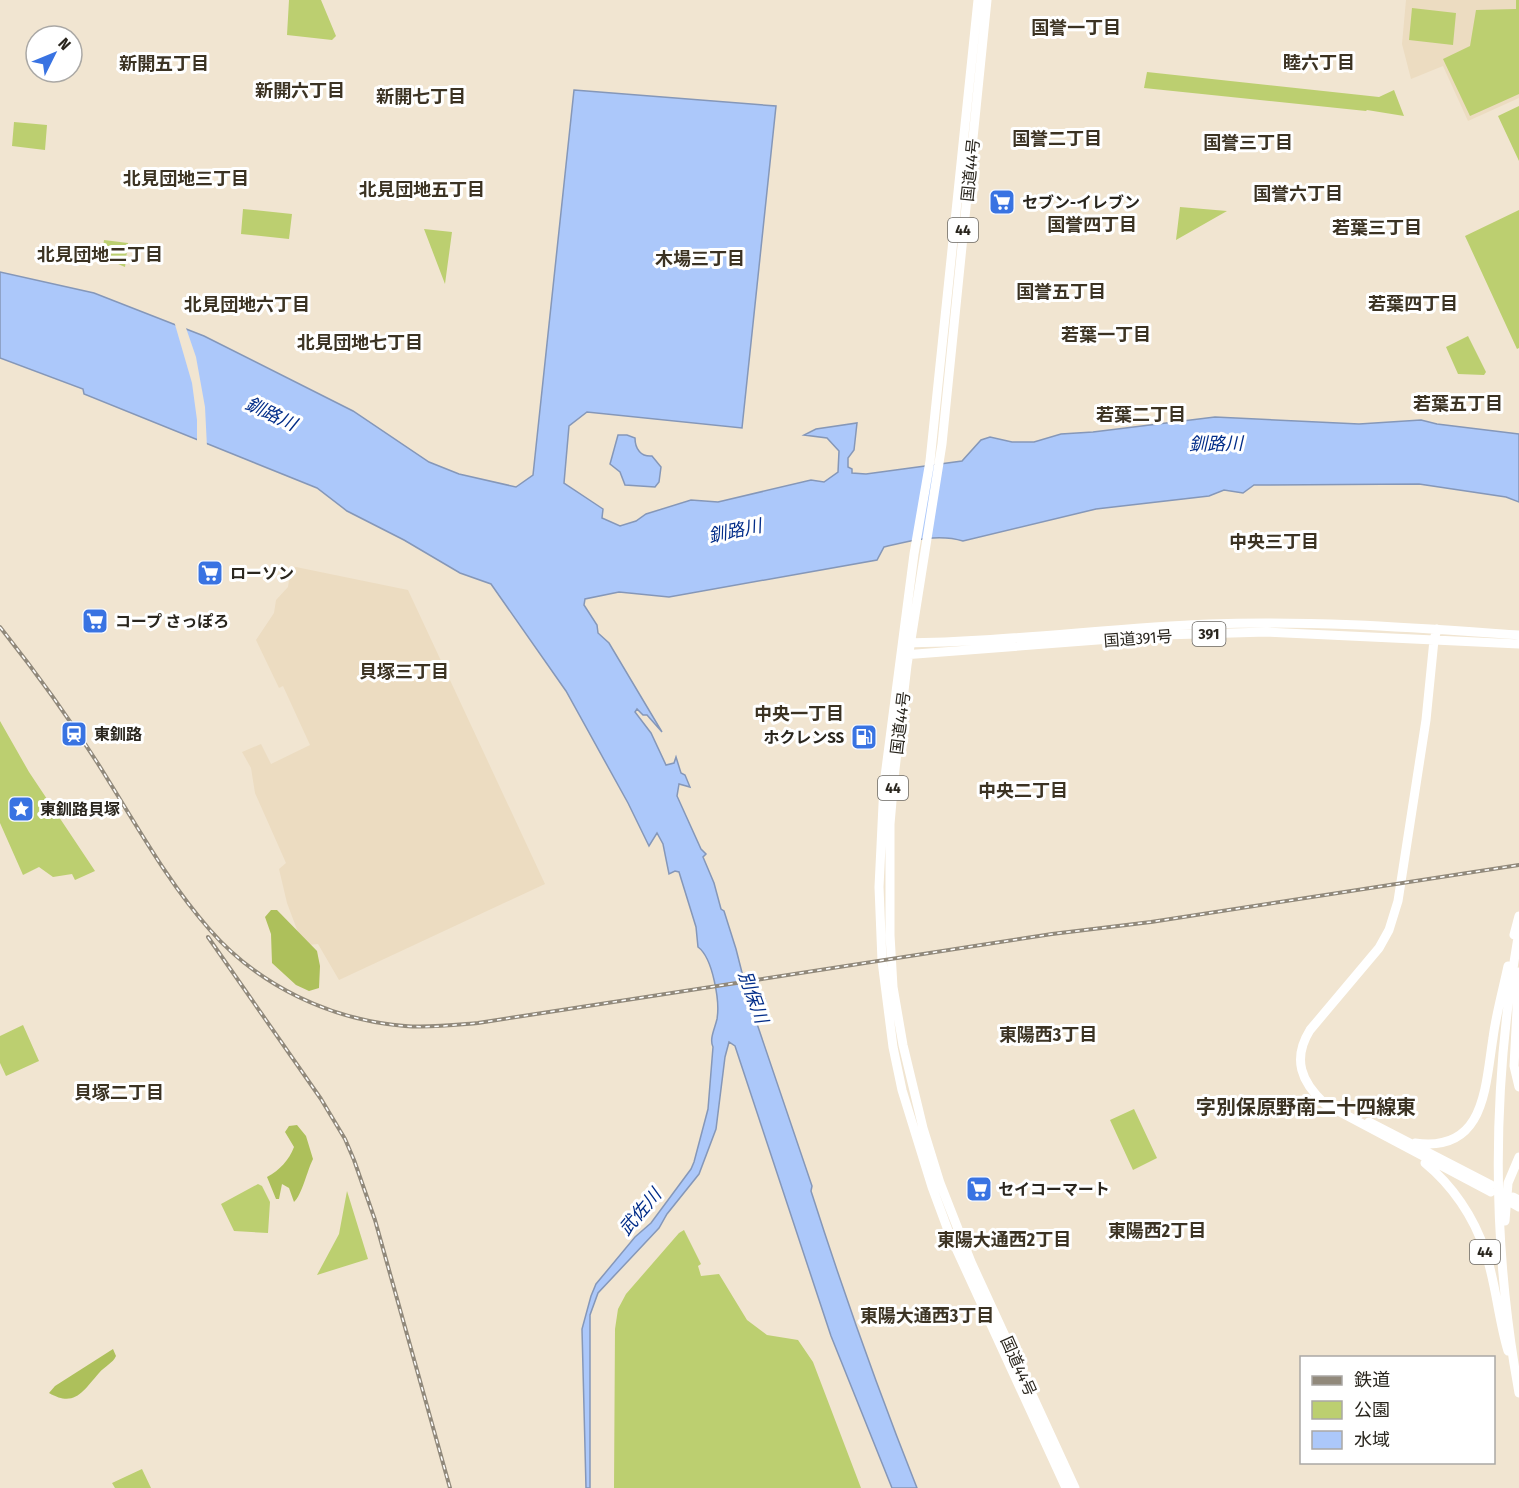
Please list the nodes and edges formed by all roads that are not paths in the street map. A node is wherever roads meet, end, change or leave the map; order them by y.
1 (978, 0) edge
2 (987, 0) edge
3 (935, 460) junction
4 (1437, 629) junction
5 (1519, 635) edge
6 (1437, 640) junction
7 (906, 643) junction
8 (1519, 644) edge
9 (904, 655) junction
10 (1519, 916) edge
11 (1519, 931) edge
12 (1519, 958) edge
13 (1519, 972) edge
14 (889, 987) junction
15 (1519, 1087) edge
16 (1410, 1147) junction
17 (1519, 1157) edge
18 (1506, 1197) edge
19 (1505, 1221) junction
20 (1519, 1365) edge
21 (1516, 1376) junction
22 (1519, 1393) edge
23 (1066, 1488) edge
24 (1075, 1488) edge

1 - 3 highway, 国道44号 / 44
2 - 3 highway, 国道44号 / 44
3 - 7 highway, 国道44号 / 44
4 - 5 highway, 国道391号 / 391
4 - 6 highway
4 - 7 highway, 国道391号 / 391
6 - 8 highway, 国道391号 / 391
6 - 9 highway, 国道391号 / 391
6 - 16 highway
7 - 9 highway, 国道44号 / 44
9 - 14 highway, 国道44号 / 44
10 - 16 highway
11 - 18 highway
12 - 18 highway
13 - 15 highway
14 - 23 highway, 国道44号 / 44
14 - 24 highway, 国道44号 / 44
16 - 18 highway
16 - 21 highway, 44
17 - 19 highway, 44
18 - 19 highway
18 - 21 highway
19 - 20 highway
21 - 22 highway

